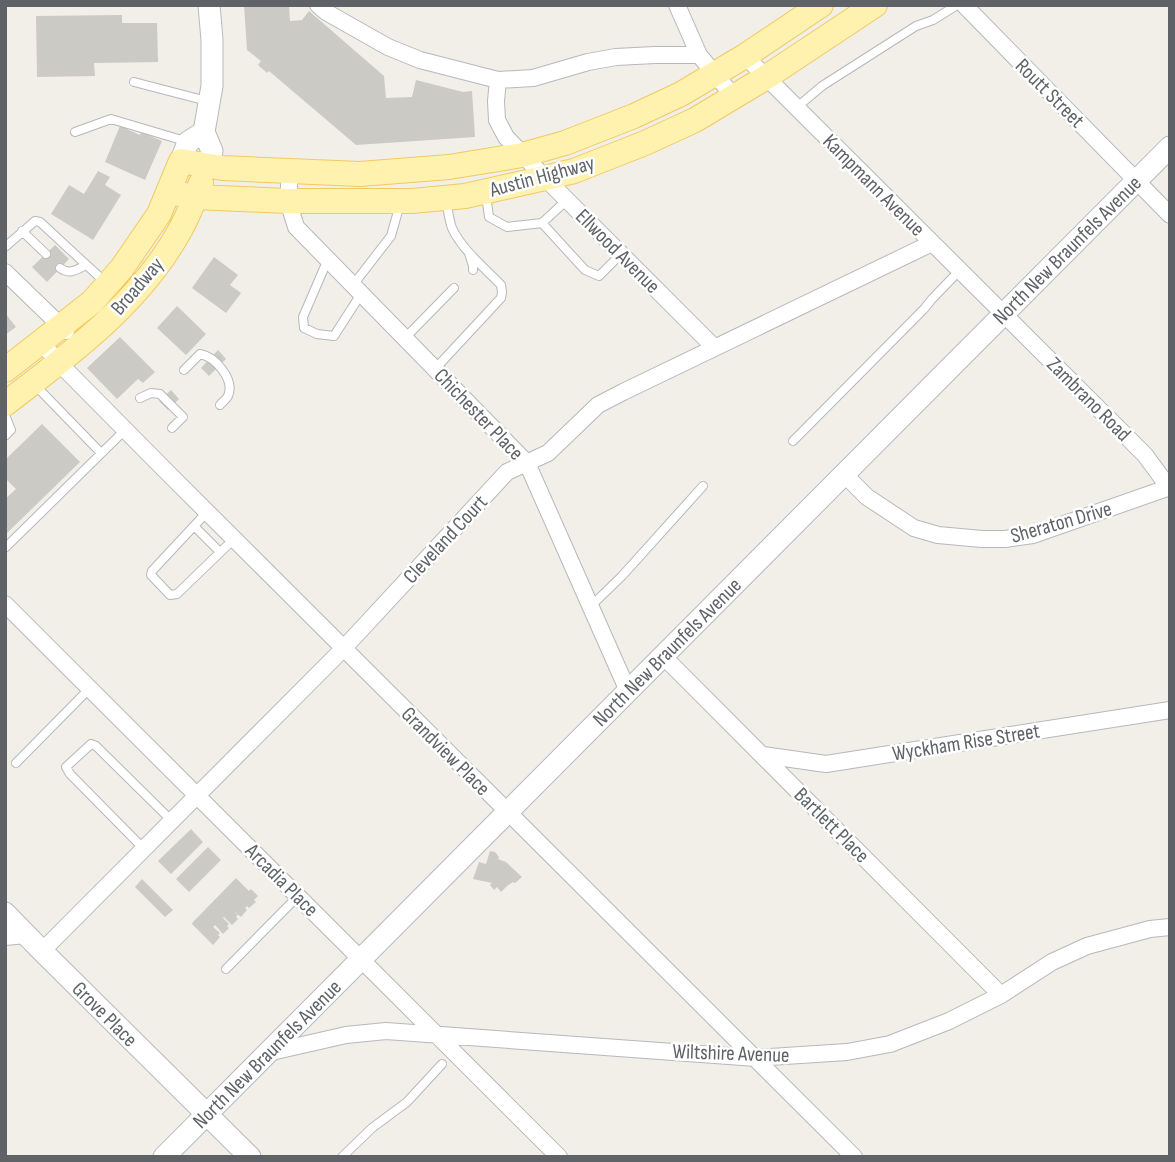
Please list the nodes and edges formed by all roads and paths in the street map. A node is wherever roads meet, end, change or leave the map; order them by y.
1 (209, 5) edge
2 (677, 5) edge
3 (802, 5) edge
4 (821, 5) edge
5 (875, 5) edge
6 (957, 5) edge
7 (964, 5) edge
8 (325, 7) edge
9 (769, 40) junction
10 (745, 56) junction
11 (707, 65) junction
12 (765, 78) junction
13 (498, 80) junction
14 (134, 82) dead end
15 (734, 97) junction
16 (210, 102) junction
17 (796, 108) junction
18 (75, 132) dead end
19 (191, 145) junction
20 (1170, 147) edge
21 (523, 155) junction
22 (208, 166) junction
23 (289, 172) junction
24 (545, 178) junction
25 (1136, 180) junction
26 (169, 192) junction
27 (485, 192) junction
28 (195, 197) junction
29 (445, 197) junction
30 (567, 200) junction
31 (288, 201) junction
32 (401, 201) junction
33 (1170, 215) edge
34 (542, 223) junction
35 (22, 231) junction
36 (932, 243) junction
37 (5, 247) edge
38 (468, 251) junction
39 (46, 254) dead end
40 (621, 254) junction
41 (328, 259) junction
42 (86, 265) junction
43 (60, 268) dead end
44 (473, 270) dead end
45 (960, 270) junction
46 (5, 272) edge
47 (107, 285) junction
48 (454, 288) dead end
49 (357, 289) junction
50 (1004, 314) junction
51 (62, 326) junction
52 (405, 338) junction
53 (41, 342) junction
54 (79, 346) junction
55 (714, 347) junction
56 (59, 363) junction
57 (435, 369) junction
58 (5, 370) edge
59 (184, 370) dead end
60 (33, 383) junction
61 (140, 398) dead end
62 (5, 404) edge
63 (220, 405) dead end
64 (5, 415) edge
65 (172, 428) dead end
66 (126, 429) junction
67 (5, 436) edge
68 (793, 441) dead end
69 (101, 453) junction
70 (527, 463) junction
71 (844, 474) junction
72 (703, 486) dead end
73 (1169, 488) edge
74 (207, 512) junction
75 (194, 526) junction
76 (234, 539) junction
77 (5, 548) edge
78 (220, 552) junction
79 (5, 604) edge
80 (591, 606) junction
81 (343, 649) junction
82 (663, 656) junction
83 (90, 688) junction
84 (628, 691) junction
85 (1170, 710) edge
86 (762, 755) junction
87 (16, 763) dead end
88 (197, 796) junction
89 (508, 812) junction
90 (172, 821) junction
91 (144, 849) junction
92 (298, 895) junction
93 (5, 913) edge
94 (1170, 927) edge
95 (15, 936) edge
96 (41, 951) junction
97 (361, 959) junction
98 (226, 969) dead end
99 (1001, 995) junction
100 (437, 1034) junction
101 (267, 1053) junction
102 (756, 1058) junction
103 (442, 1064) dead end
104 (207, 1114) junction
105 (164, 1157) edge
106 (250, 1157) edge
107 (342, 1157) edge
108 (559, 1157) edge
109 (854, 1157) edge

1 - 16 street, Broadway
2 - 11 street
3 - 9 street
4 - 9 main road, Austin Highway
5 - 12 main road, Austin Highway
6 - 17 lane
7 - 25 street, Routt Street
8 - 13 street
9 - 10 main road, Austin Highway
10 - 11 main road, Austin Highway
10 - 12 street, Kampmann Avenue
11 - 13 street
11 - 15 street
11 - 21 main road, Austin Highway
12 - 15 main road, Austin Highway
12 - 17 street, Kampmann Avenue
13 - 21 street, Ellwood Avenue
14 - 16 lane
15 - 24 main road, Austin Highway
16 - 19 street, Broadway
17 - 36 street, Kampmann Avenue
18 - 19 lane
19 - 22 main road, Austin Highway
19 - 26 main road, Broadway
20 - 25 street, North New Braunfels Avenue
21 - 23 main road, Austin Highway
21 - 24 street, Ellwood Avenue
22 - 23 main road, Austin Highway
22 - 28 main road, Broadway
23 - 31 street, Chichester Place
24 - 27 main road, Austin Highway
24 - 30 street, Ellwood Avenue
25 - 33 street, Routt Street
25 - 50 street, North New Braunfels Avenue
26 - 28 main road, Austin Highway
26 - 47 main road, Broadway
27 - 29 main road, Austin Highway
27 - 34 lane
28 - 31 main road, Austin Highway
28 - 54 main road, Broadway
29 - 32 main road, Austin Highway
29 - 38 lane
30 - 34 lane
30 - 40 street, Ellwood Avenue
31 - 32 main road, Austin Highway
31 - 41 street, Chichester Place
32 - 49 lane
34 - 40 lane
35 - 37 lane
35 - 39 lane
35 - 42 lane
36 - 45 street, Kampmann Avenue
36 - 55 street, Cleveland Court
38 - 44 lane
38 - 57 lane
40 - 55 street, Ellwood Avenue
41 - 49 street, Chichester Place
41 - 49 lane
42 - 43 lane
42 - 47 lane
45 - 50 street, Kampmann Avenue
45 - 68 lane
46 - 51 street
47 - 51 main road, Broadway
48 - 52 lane
49 - 52 street, Chichester Place
50 - 71 street, North New Braunfels Avenue
50 - 73 street, Zambrano Road
51 - 53 main road, Broadway
51 - 54 street
52 - 57 street, Chichester Place
53 - 56 street, Grandview Place
53 - 58 main road, Broadway
54 - 56 main road, Broadway
55 - 70 street, Cleveland Court
56 - 60 main road, Broadway
56 - 66 street, Grandview Place
57 - 70 street, Chichester Place
59 - 63 lane
60 - 62 main road, Broadway
60 - 69 lane
61 - 65 lane
64 - 67 lane
66 - 69 lane
66 - 74 street, Grandview Place
69 - 77 lane
70 - 80 street, Chichester Place
70 - 81 street, Cleveland Court
71 - 73 street, Sheraton Drive
71 - 82 street, North New Braunfels Avenue
72 - 80 lane
74 - 75 lane
74 - 76 street, Grandview Place
75 - 78 lane
75 - 78 lane
76 - 78 lane
76 - 81 street, Grandview Place
79 - 83 street, Arcadia Place
80 - 84 street, Chichester Place
81 - 88 street, Cleveland Court
81 - 89 street, Grandview Place
82 - 84 street, North New Braunfels Avenue
82 - 86 street, Bartlett Place
83 - 87 lane
83 - 88 street, Arcadia Place
84 - 89 street, North New Braunfels Avenue
85 - 86 street, Wyckham Rise Street
86 - 99 street, Bartlett Place
88 - 90 street, Cleveland Court
88 - 92 street, Arcadia Place
89 - 97 street, North New Braunfels Avenue
89 - 102 street, Grandview Place
90 - 91 street, Cleveland Court
90 - 91 lane
91 - 96 street, Cleveland Court
92 - 97 street, Arcadia Place
92 - 98 lane
93 - 95 street, Grove Place
94 - 99 street, Wiltshire Avenue
95 - 96 street, Grove Place
96 - 104 street, Grove Place
97 - 100 street, Arcadia Place
97 - 101 street, North New Braunfels Avenue
99 - 102 street, Wiltshire Avenue
100 - 101 street, Wiltshire Avenue
100 - 102 street, Wiltshire Avenue
100 - 108 street, Arcadia Place
101 - 104 street, North New Braunfels Avenue
102 - 109 street, Grandview Place
103 - 107 lane
104 - 105 street, North New Braunfels Avenue
104 - 106 street, Grove Place

